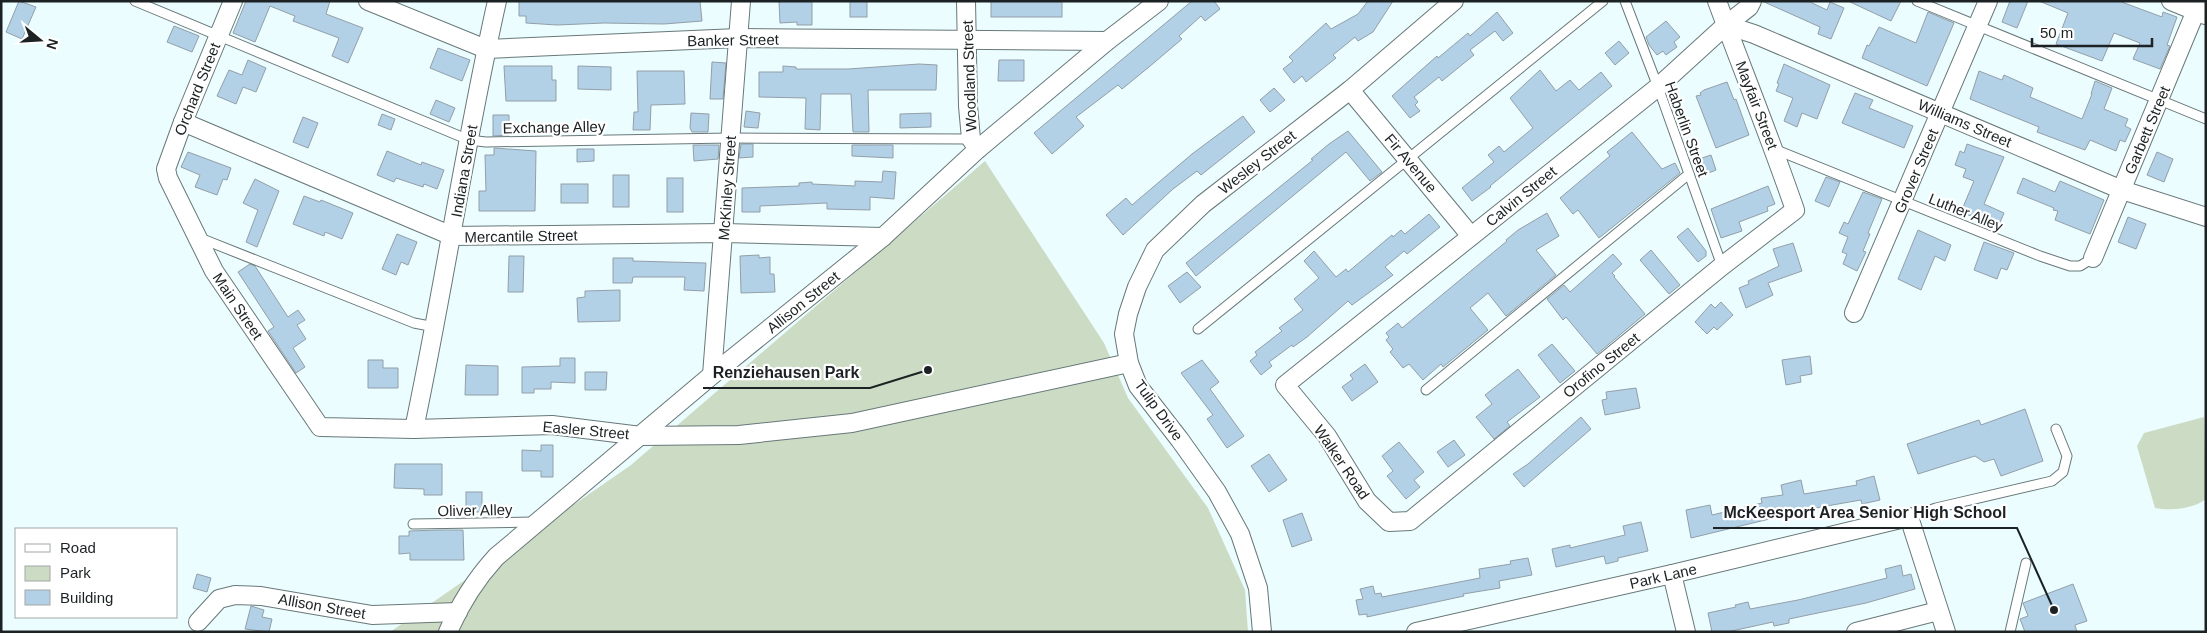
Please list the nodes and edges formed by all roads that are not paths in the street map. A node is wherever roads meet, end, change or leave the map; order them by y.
1 (135, 1) edge
2 (233, 1) edge
3 (368, 1) edge
4 (497, 1) edge
5 (741, 1) edge
6 (966, 1) edge
7 (1159, 1) edge
8 (1454, 1) edge
9 (1604, 1) edge
10 (1625, 1) edge
11 (1717, 1) edge
12 (1752, 1) edge
13 (1917, 1) edge
14 (1988, 1) edge
15 (2172, 1) edge
16 (2201, 9) edge
17 (1726, 25) junction
18 (1978, 25) junction
19 (218, 36) junction
20 (738, 38) junction
21 (966, 39) junction
22 (1107, 41) junction
23 (486, 49) junction
24 (1658, 87) junction
25 (1350, 90) junction
26 (2159, 100) junction
27 (1941, 112) junction
28 (2206, 119) edge
29 (183, 122) junction
30 (730, 138) junction
31 (469, 140) junction
32 (974, 144) junction
33 (1774, 149) junction
34 (1408, 159) junction
35 (1689, 174) junction
36 (168, 178) joint
37 (2122, 190) junction
38 (1903, 201) junction
39 (1795, 210) joint
40 (2206, 216) edge
41 (724, 233) junction
42 (195, 236) junction
43 (452, 236) junction
44 (1471, 236) junction
45 (883, 237) junction
46 (2093, 258) joint
47 (1722, 266) junction
48 (1854, 313) dead end
49 (435, 328) junction
50 (1198, 329) dead end
51 (1129, 364) junction
52 (712, 375) junction
53 (1285, 385) joint
54 (1426, 390) dead end
55 (852, 424) joint
56 (320, 427) joint
57 (414, 429) junction
58 (2056, 429) dead end
59 (641, 436) junction
60 (1909, 517) junction
61 (1410, 521) joint
62 (536, 522) junction
63 (413, 524) dead end
64 (2026, 563) dead end
65 (1672, 574) junction
66 (1938, 611) junction
67 (458, 612) junction
68 (198, 622) dead end
69 (448, 632) edge
70 (1262, 632) edge
71 (1416, 632) edge
72 (1686, 632) edge
73 (1856, 632) edge
74 (1946, 632) edge
75 (2010, 632) edge

1 - 19 lane, Exchange Alley
2 - 19 street, Orchard Street
3 - 23 street, Banker Street
4 - 23 street, Indiana Street
5 - 20 street, McKinley Street
6 - 21 street, Woodland Street
7 - 22 street, Allison Street
8 - 25 street, Wesley Street
9 - 34 lane
10 - 24 lane, Haberlin Street
11 - 17 street, Mayfair Street
12 - 17 street, Calvin Street
13 - 18 lane
14 - 18 street, Grover Street
15 - 16 street
16 - 26 street, Garbett Street
17 - 24 street, Calvin Street
17 - 27 street, Williams Street
17 - 33 street, Mayfair Street
18 - 26 lane
18 - 27 street, Grover Street
19 - 29 street, Orchard Street
19 - 31 lane, Exchange Alley
20 - 21 street, Banker Street
20 - 23 street, Banker Street
20 - 30 street, McKinley Street
21 - 22 street, Banker Street
21 - 32 street, Woodland Street
22 - 32 street, Allison Street
23 - 31 street, Indiana Street
24 - 35 lane, Haberlin Street
24 - 44 street, Calvin Street
25 - 34 street, Fir Avenue
25 - 51 street, Wesley Street
26 - 28 lane
26 - 37 street, Garbett Street
27 - 37 street, Williams Street
27 - 38 street, Grover Street
29 - 36 street, Orchard Street
29 - 43 street, Mercantile Street
30 - 31 lane, Exchange Alley
30 - 32 lane, Exchange Alley
30 - 41 street, McKinley Street
31 - 43 street, Indiana Street
32 - 45 street, Allison Street
33 - 38 lane, Luther Alley
33 - 39 street, Mayfair Street
34 - 44 street, Fir Avenue
34 - 50 lane
35 - 47 lane, Haberlin Street
35 - 54 lane
36 - 42 street, Main Street
37 - 40 street, Williams Street
37 - 46 street, Garbett Street
38 - 46 lane, Luther Alley
38 - 48 street, Grover Street
39 - 47 street, Orofino Street
41 - 43 street, Mercantile Street
41 - 45 street, Mercantile Street
41 - 52 street, McKinley Street
42 - 49 lane
42 - 56 street, Main Street
43 - 49 street, Indiana Street
44 - 53 street, Calvin Street
45 - 52 street, Allison Street
47 - 61 street, Orofino Street
49 - 57 street, Indiana Street
51 - 55 street, Tulip Drive
51 - 70 street, Tulip Drive
52 - 59 street, Allison Street
53 - 61 street, Walker Road
55 - 59 street, Easler Street
56 - 57 street, Easler Street
57 - 59 street, Easler Street
58 - 60 lane
59 - 62 street, Allison Street
60 - 65 street, Park Lane
60 - 66 street
62 - 63 lane, Oliver Alley
62 - 67 street, Allison Street
64 - 75 lane
65 - 71 street, Park Lane
65 - 72 street
66 - 73 street
66 - 74 street
67 - 68 street, Allison Street
67 - 69 street, Allison Street

